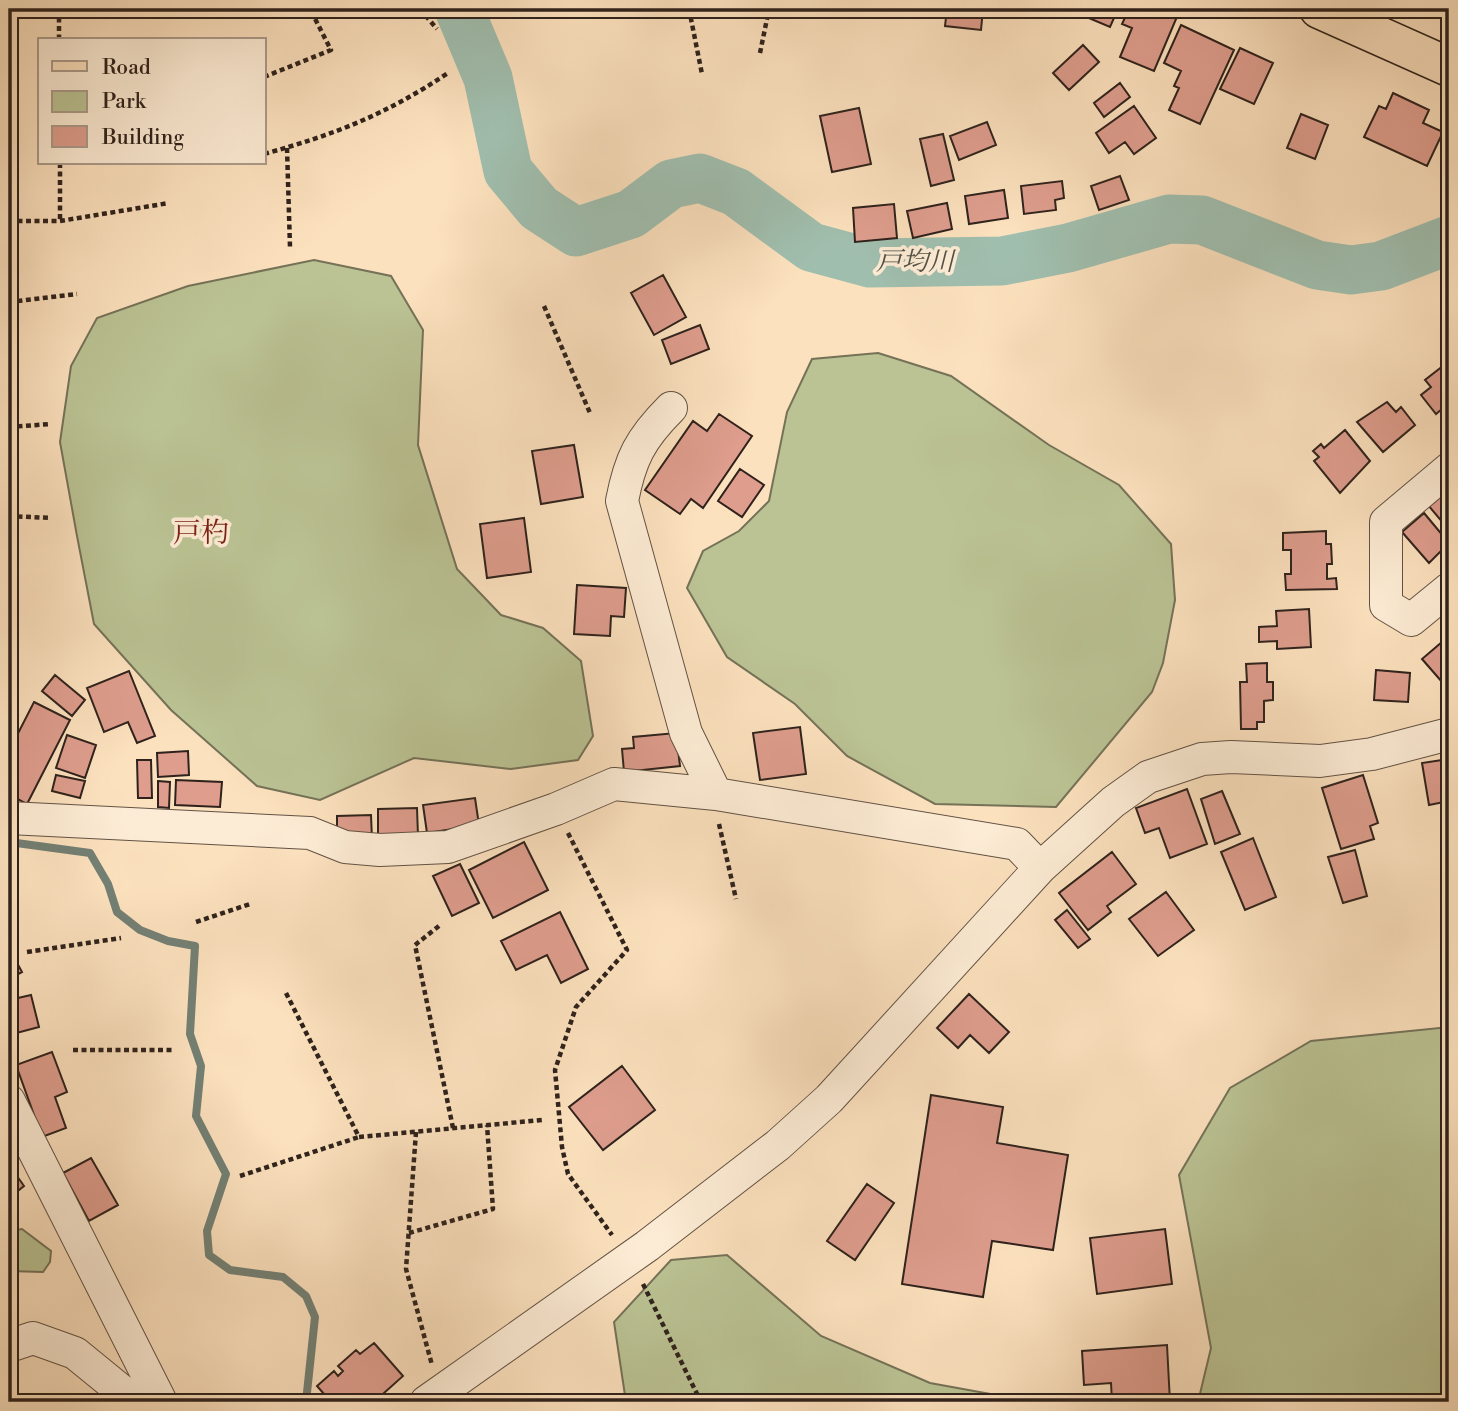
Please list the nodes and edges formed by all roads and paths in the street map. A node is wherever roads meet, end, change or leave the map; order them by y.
1 (59, 9) edge
2 (310, 9) edge
3 (420, 9) edge
4 (689, 9) edge
5 (769, 9) edge
6 (1319, 9) edge
7 (437, 29) dead end
8 (59, 38) edge
9 (760, 53) dead end
10 (1449, 67) edge
11 (448, 73) dead end
12 (702, 74) dead end
13 (266, 76) edge
14 (286, 148) junction
15 (266, 153) edge
16 (60, 164) edge
17 (169, 203) dead end
18 (9, 221) edge
19 (60, 221) junction
20 (290, 247) dead end
21 (77, 295) dead end
22 (9, 302) edge
23 (544, 306) dead end
24 (671, 408) dead end
25 (590, 413) dead end
26 (50, 424) dead end
27 (9, 427) edge
28 (1449, 469) edge
29 (9, 516) edge
30 (51, 517) dead end
31 (1449, 589) edge
32 (1449, 734) edge
33 (717, 807) junction
34 (556, 809) junction
35 (9, 818) edge
36 (1040, 868) junction
37 (736, 899) dead end
38 (250, 904) dead end
39 (196, 922) dead end
40 (439, 926) dead end
41 (121, 938) dead end
42 (27, 952) dead end
43 (286, 993) dead end
44 (73, 1050) dead end
45 (175, 1050) dead end
46 (9, 1101) edge
47 (542, 1120) dead end
48 (488, 1125) junction
49 (453, 1128) junction
50 (416, 1132) junction
51 (359, 1137) junction
52 (240, 1176) dead end
53 (409, 1233) junction
54 (626, 1260) junction
55 (9, 1346) edge
56 (430, 1389) edge
57 (135, 1402) edge
58 (161, 1402) edge
59 (701, 1402) edge

1 - 8 path
2 - 13 path
3 - 7 path
4 - 12 path
5 - 9 path
6 - 10 main road
11 - 14 path
14 - 15 path
14 - 20 path
16 - 19 path
17 - 19 path
18 - 19 path
21 - 22 path
23 - 25 path
24 - 33 street
26 - 27 path
28 - 31 street
29 - 30 path
32 - 36 street
33 - 34 street
33 - 36 street
33 - 37 path
34 - 35 street
34 - 54 path
36 - 54 street
38 - 39 path
40 - 49 path
41 - 42 path
43 - 51 path
44 - 45 path
46 - 58 street
47 - 48 path
48 - 49 path
48 - 53 path
49 - 50 path
50 - 51 path
50 - 53 path
51 - 52 path
53 - 56 path
54 - 56 street
54 - 59 path
55 - 57 street

